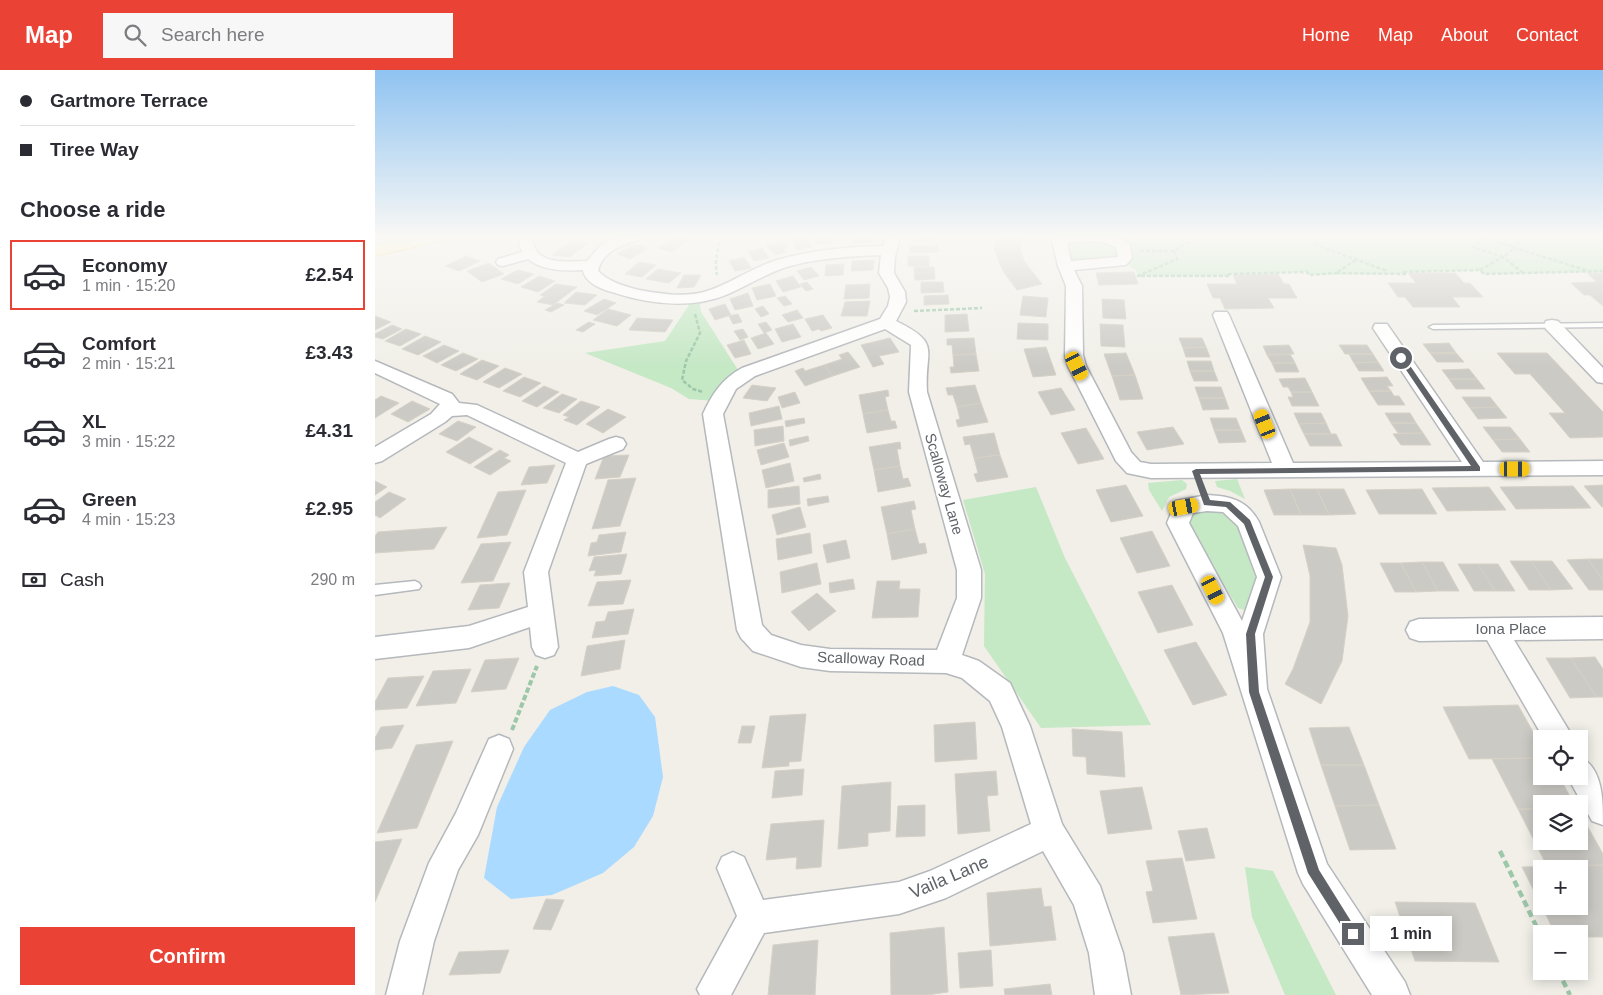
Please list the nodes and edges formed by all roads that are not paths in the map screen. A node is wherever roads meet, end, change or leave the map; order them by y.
1 (595, 280) edge
2 (745, 280) edge
3 (890, 280) edge
4 (1071, 280) edge
5 (1221, 315) dead end
6 (891, 317) junction
7 (1552, 325) junction
8 (1603, 325) edge
9 (1433, 327) dead end
10 (1381, 328) dead end
11 (375, 366) edge
12 (1603, 378) edge
13 (447, 410) junction
14 (616, 444) dead end
15 (375, 456) edge
16 (577, 460) junction
17 (1603, 468) edge
18 (1477, 469) junction
19 (1196, 471) junction
20 (1285, 471) junction
21 (1207, 503) junction
22 (415, 586) dead end
23 (375, 590) edge
24 (541, 613) junction
25 (1603, 628) edge
26 (1494, 629) junction
27 (1419, 630) dead end
28 (545, 647) road end
29 (375, 648) edge
30 (945, 662) junction
31 (1254, 692) junction
32 (1555, 730) edge
33 (499, 749) road end
34 (1588, 785) edge
35 (1603, 810) edge
36 (1049, 832) junction
37 (733, 868) dead end
38 (754, 918) junction
39 (715, 989) dead end
40 (404, 995) edge
41 (1113, 995) edge
42 (1392, 995) edge

1 - 2 street
3 - 6 street
4 - 19 street
5 - 20 street
6 - 30 street, Scalloway Lane
6 - 30 street, Scalloway Road
7 - 8 lane
7 - 9 lane
7 - 12 street
10 - 18 street
11 - 13 street
13 - 15 street
13 - 16 street
14 - 16 street
16 - 24 street
17 - 18 street
18 - 20 street
19 - 20 street
19 - 21 street
21 - 31 street
21 - 31 street
22 - 23 lane
24 - 28 street
24 - 29 street
25 - 26 street, Iona Place
26 - 27 street, Iona Place
26 - 32 street
30 - 36 street, Scalloway Road
31 - 42 street
33 - 40 street
34 - 35 street
36 - 38 street, Vaila Lane
36 - 41 street, Scalloway Road
37 - 38 street
38 - 39 street

